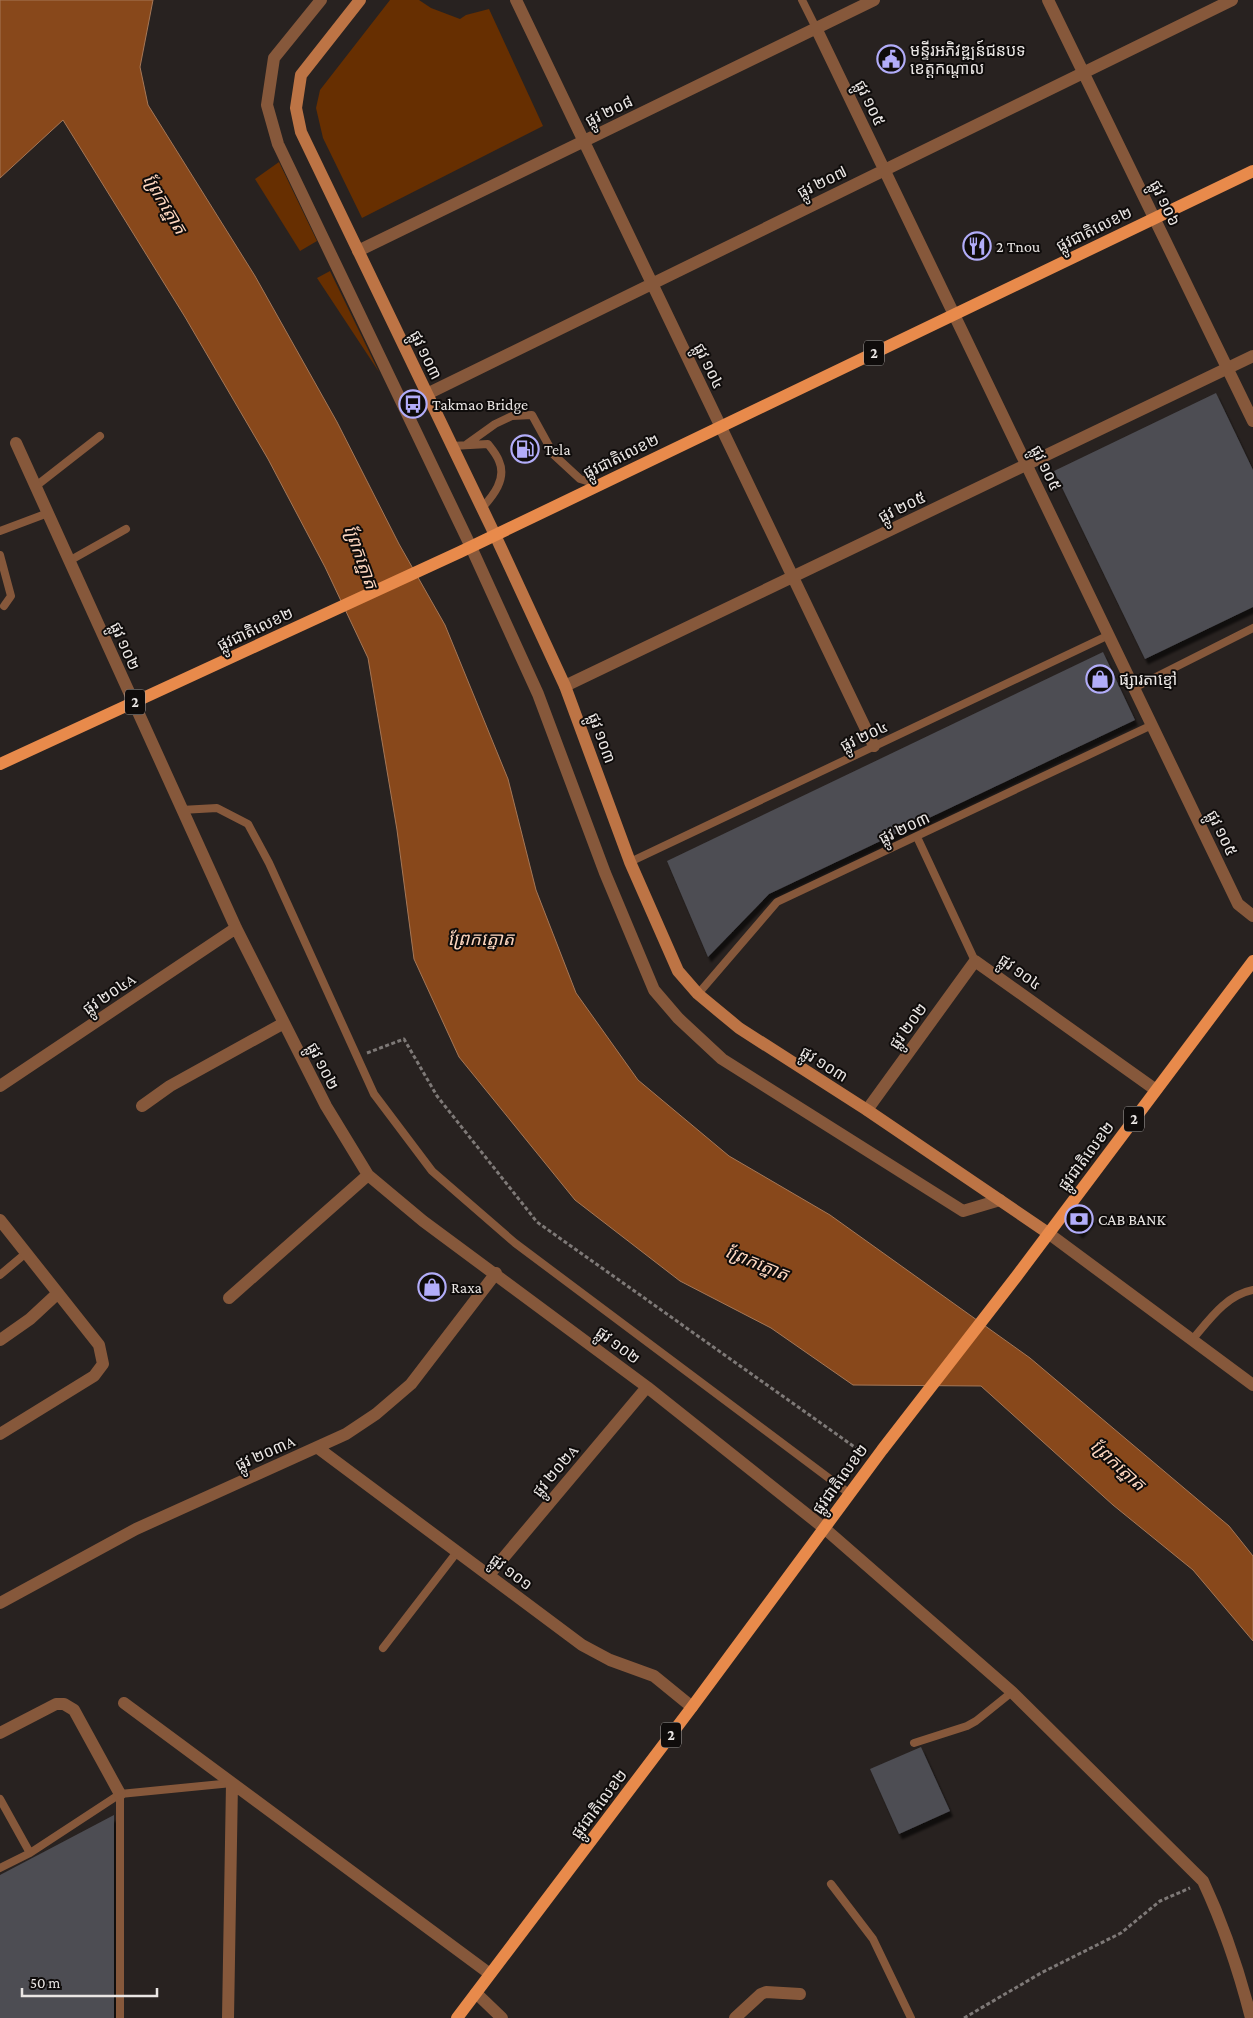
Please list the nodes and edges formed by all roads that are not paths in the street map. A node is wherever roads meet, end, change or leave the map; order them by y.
1 (322, 0) edge
2 (360, 0) edge
3 (516, 0) edge
4 (802, 0) edge
5 (874, 0) edge
6 (1048, 0) edge
7 (1232, 0) edge
8 (816, 28) junction
9 (1083, 73) junction
10 (583, 142) junction
11 (884, 170) junction
12 (1253, 171) edge
13 (1154, 218) junction
14 (358, 251) junction
15 (652, 284) junction
16 (954, 314) junction
17 (1253, 356) edge
18 (1228, 369) junction
19 (427, 394) junction
20 (1253, 421) edge
21 (720, 427) junction
22 (100, 436) dead end
23 (16, 443) dead end
24 (467, 444) junction
25 (452, 446) junction
26 (1027, 465) junction
27 (600, 485) junction
28 (36, 486) junction
29 (482, 508) junction
30 (48, 513) junction
31 (126, 529) dead end
32 (0, 531) edge
33 (495, 535) junction
34 (466, 550) junction
35 (0, 555) edge
36 (70, 561) junction
37 (793, 577) junction
38 (4, 606) dead end
39 (1253, 628) edge
40 (1109, 635) junction
41 (565, 686) junction
42 (1134, 688) junction
43 (133, 703) junction
44 (1152, 725) junction
45 (874, 746) junction
46 (0, 764) edge
47 (182, 810) junction
48 (917, 837) junction
49 (630, 862) junction
50 (1253, 916) edge
51 (236, 928) junction
52 (975, 961) junction
53 (1253, 961) edge
54 (698, 994) junction
55 (284, 1024) junction
56 (0, 1086) edge
57 (1156, 1090) junction
58 (142, 1106) dead end
59 (867, 1110) junction
60 (368, 1175) junction
61 (1000, 1200) junction
62 (0, 1220) edge
63 (1048, 1233) junction
64 (26, 1253) junction
65 (496, 1274) junction
66 (0, 1275) edge
67 (1253, 1290) edge
68 (58, 1294) junction
69 (229, 1298) dead end
70 (0, 1340) edge
71 (1192, 1340) junction
72 (1253, 1385) edge
73 (647, 1387) junction
74 (0, 1434) edge
75 (318, 1448) junction
76 (850, 1494) junction
77 (824, 1528) junction
78 (457, 1552) junction
79 (489, 1575) junction
80 (0, 1603) edge
81 (383, 1648) dead end
82 (1012, 1692) junction
83 (124, 1703) dead end
84 (692, 1707) junction
85 (0, 1733) edge
86 (914, 1743) dead end
87 (232, 1783) junction
88 (120, 1794) junction
89 (0, 1799) edge
90 (30, 1853) junction
91 (0, 1868) edge
92 (831, 1884) dead end
93 (490, 1974) junction
94 (476, 1993) junction
95 (800, 1994) dead end
96 (120, 2018) edge
97 (228, 2018) edge
98 (457, 2018) edge
99 (502, 2018) edge
100 (735, 2018) edge
101 (911, 2018) edge
102 (1251, 2018) edge

1 - 34 street
2 - 14 street, ផ្លូវ ១០៣
3 - 10 street, ផ្លូវ ១០៤
4 - 8 lane
5 - 8 street, ផ្លូវ ២០៨
6 - 9 street, ផ្លូវ ១០៦
7 - 9 street, ផ្លូវ ២០៧
8 - 10 street, ផ្លូវ ២០៨
8 - 11 street, ផ្លូវ ១០៥
9 - 11 street, ផ្លូវ ២០៧
9 - 13 street, ផ្លូវ ១០៦
10 - 14 street, ផ្លូវ ២០៨
10 - 15 street, ផ្លូវ ១០៤
11 - 15 street, ផ្លូវ ២០៧
11 - 16 street, ផ្លូវ ១០៥
12 - 13 main road, ផ្លូវជាតិលេខ២ / 2
13 - 16 main road, ផ្លូវជាតិលេខ២ / 2
13 - 18 street, ផ្លូវ ១០៦
14 - 19 street, ផ្លូវ ១០៣
15 - 19 street, ផ្លូវ ២០៧
15 - 21 street, ផ្លូវ ១០៤
16 - 21 main road, ផ្លូវជាតិលេខ២ / 2
16 - 26 street, ផ្លូវ ១០៥
17 - 18 street, ផ្លូវ ២០៥
18 - 20 street, ផ្លូវ ១០៦
18 - 26 street, ផ្លូវ ២០៥
19 - 25 street, ផ្លូវ ១០៣
21 - 27 main road, ផ្លូវជាតិលេខ២ / 2
21 - 37 street, ផ្លូវ ១០៤
22 - 28 lane
23 - 28 street, ផ្លូវ ១០២
24 - 25 lane
24 - 27 lane
24 - 29 lane
25 - 29 street, ផ្លូវ ១០៣
26 - 37 street, ផ្លូវ ២០៥
26 - 40 street, ផ្លូវ ១០៥
27 - 33 main road, ផ្លូវជាតិលេខ២ / 2
28 - 30 street, ផ្លូវ ១០២
29 - 33 street, ផ្លូវ ១០៣
30 - 32 lane
30 - 36 street, ផ្លូវ ១០២
31 - 36 lane
33 - 34 main road, ផ្លូវជាតិលេខ២ / 2
33 - 41 street, ផ្លូវ ១០៣
34 - 43 main road, ផ្លូវជាតិលេខ២ / 2
34 - 61 street
35 - 38 lane
36 - 43 street, ផ្លូវ ១០២
37 - 41 street, ផ្លូវ ២០៥
37 - 45 street, ផ្លូវ ១០៤
39 - 42 lane
40 - 42 street, ផ្លូវ ១០៥
40 - 45 lane, ផ្លូវ ២០៤
41 - 49 street, ផ្លូវ ១០៣
42 - 44 street, ផ្លូវ ១០៥
43 - 46 main road, ផ្លូវជាតិលេខ២ / 2
43 - 47 street, ផ្លូវ ១០២
44 - 48 lane, ផ្លូវ ២០៣
44 - 50 street, ផ្លូវ ១០៥
45 - 49 lane, ផ្លូវ ២០៤
47 - 51 street, ផ្លូវ ១០២
47 - 76 lane
48 - 52 lane, ផ្លូវ ១០៤
48 - 54 lane, ផ្លូវ ២០៣
49 - 54 street, ផ្លូវ ១០៣
51 - 55 street, ផ្លូវ ១០២
51 - 56 street, ផ្លូវ ២០៤A
52 - 57 street, ផ្លូវ ១០៤
52 - 59 street, ផ្លូវ ២០២
53 - 57 main road, ផ្លូវជាតិលេខ២ / 2
54 - 59 street, ផ្លូវ ១០៣
55 - 58 street
55 - 60 street, ផ្លូវ ១០២
57 - 63 main road, ផ្លូវជាតិលេខ២ / 2
59 - 61 street, ផ្លូវ ១០៣
60 - 65 street, ផ្លូវ ១០២
60 - 69 street
61 - 63 street, ផ្លូវ ១០៣
62 - 64 street
63 - 71 street
63 - 76 main road, ផ្លូវជាតិលេខ២ / 2
64 - 66 lane
64 - 68 street
65 - 73 street, ផ្លូវ ១០២
65 - 75 street, ផ្លូវ ២០៣A
67 - 71 lane
68 - 70 street
68 - 74 street
71 - 72 street
73 - 77 street, ផ្លូវ ១០២
73 - 79 street, ផ្លូវ ២០២A
75 - 78 street, ផ្លូវ ១០១
75 - 80 street, ផ្លូវ ២០៣A
76 - 77 main road, ផ្លូវជាតិលេខ២ / 2
77 - 82 street, ផ្លូវ ១០២
77 - 84 main road, ផ្លូវជាតិលេខ២ / 2
78 - 79 street, ផ្លូវ ១០១
78 - 81 lane
79 - 84 street, ផ្លូវ ១០១
82 - 86 lane
82 - 102 street, ផ្លូវ ១០២
83 - 87 street
84 - 93 main road, ផ្លូវជាតិលេខ២ / 2
85 - 88 street
87 - 88 lane
87 - 93 street
87 - 97 street
88 - 90 lane
88 - 96 lane
89 - 90 lane
90 - 91 lane
92 - 101 lane
93 - 94 main road, ផ្លូវជាតិលេខ២ / 2
94 - 98 main road, ផ្លូវជាតិលេខ២ / 2
94 - 99 street
95 - 100 street

